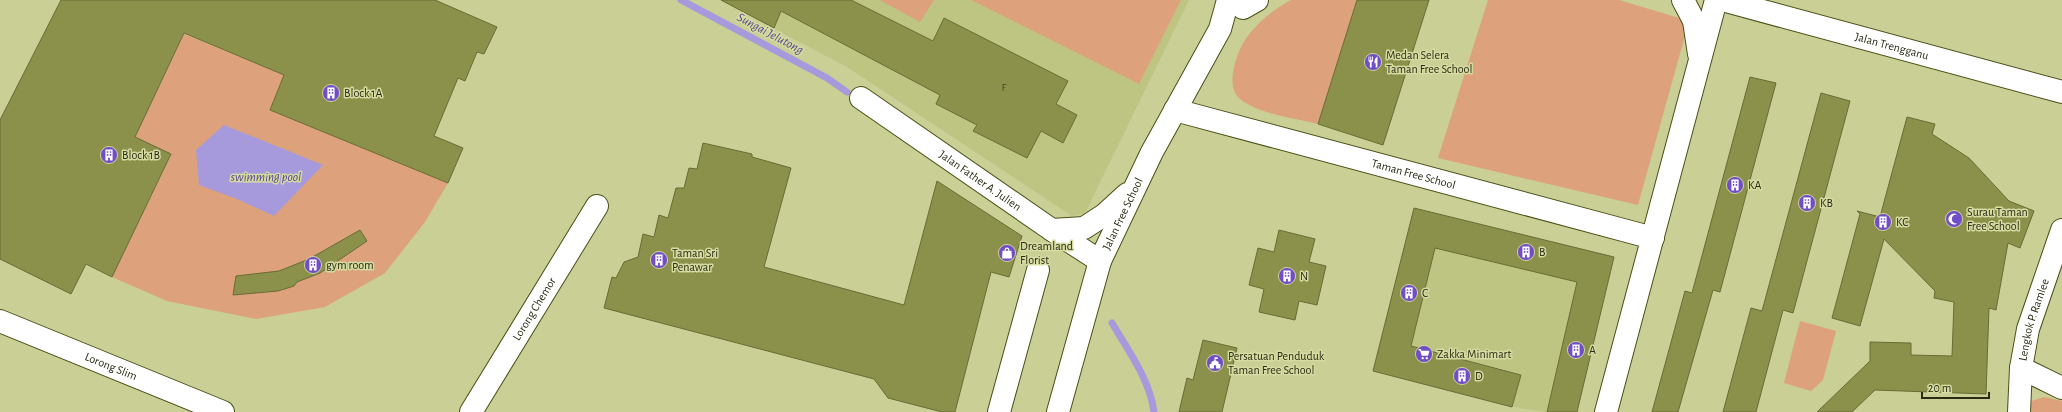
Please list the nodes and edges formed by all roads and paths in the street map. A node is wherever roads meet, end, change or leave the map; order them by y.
1 (1682, 0) edge
2 (1716, 0) edge
3 (1722, 0) edge
4 (1245, 2) edge
5 (1700, 63) junction
6 (2062, 92) edge
7 (861, 98) dead end
8 (1175, 110) junction
9 (1134, 188) junction
10 (597, 206) dead end
11 (1052, 230) junction
12 (2062, 230) edge
13 (1653, 238) junction
14 (1100, 261) junction
15 (1038, 270) dead end
16 (0, 320) edge
17 (2021, 368) junction
18 (2062, 388) edge
19 (223, 412) edge
20 (471, 412) edge
21 (999, 412) edge
22 (1058, 412) edge
23 (1606, 412) edge
24 (2019, 412) edge

1 - 5 street
2 - 5 street
3 - 6 street, Jalan Trengganu
4 - 8 street, Jalan Free School
5 - 13 street
7 - 11 street, Jalan Father A. Julien
8 - 9 street, Jalan Free School
8 - 13 street, Taman Free School
9 - 11 street
9 - 14 street, Jalan Free School
10 - 20 street, Lorong Chemor
11 - 14 street, Jalan Father A. Julien
12 - 17 street, Lengkok P. Ramlee
13 - 23 street
14 - 22 street, Jalan Free School
15 - 21 street
16 - 19 street, Lorong Slim
17 - 18 street
17 - 24 street, Lengkok P. Ramlee

